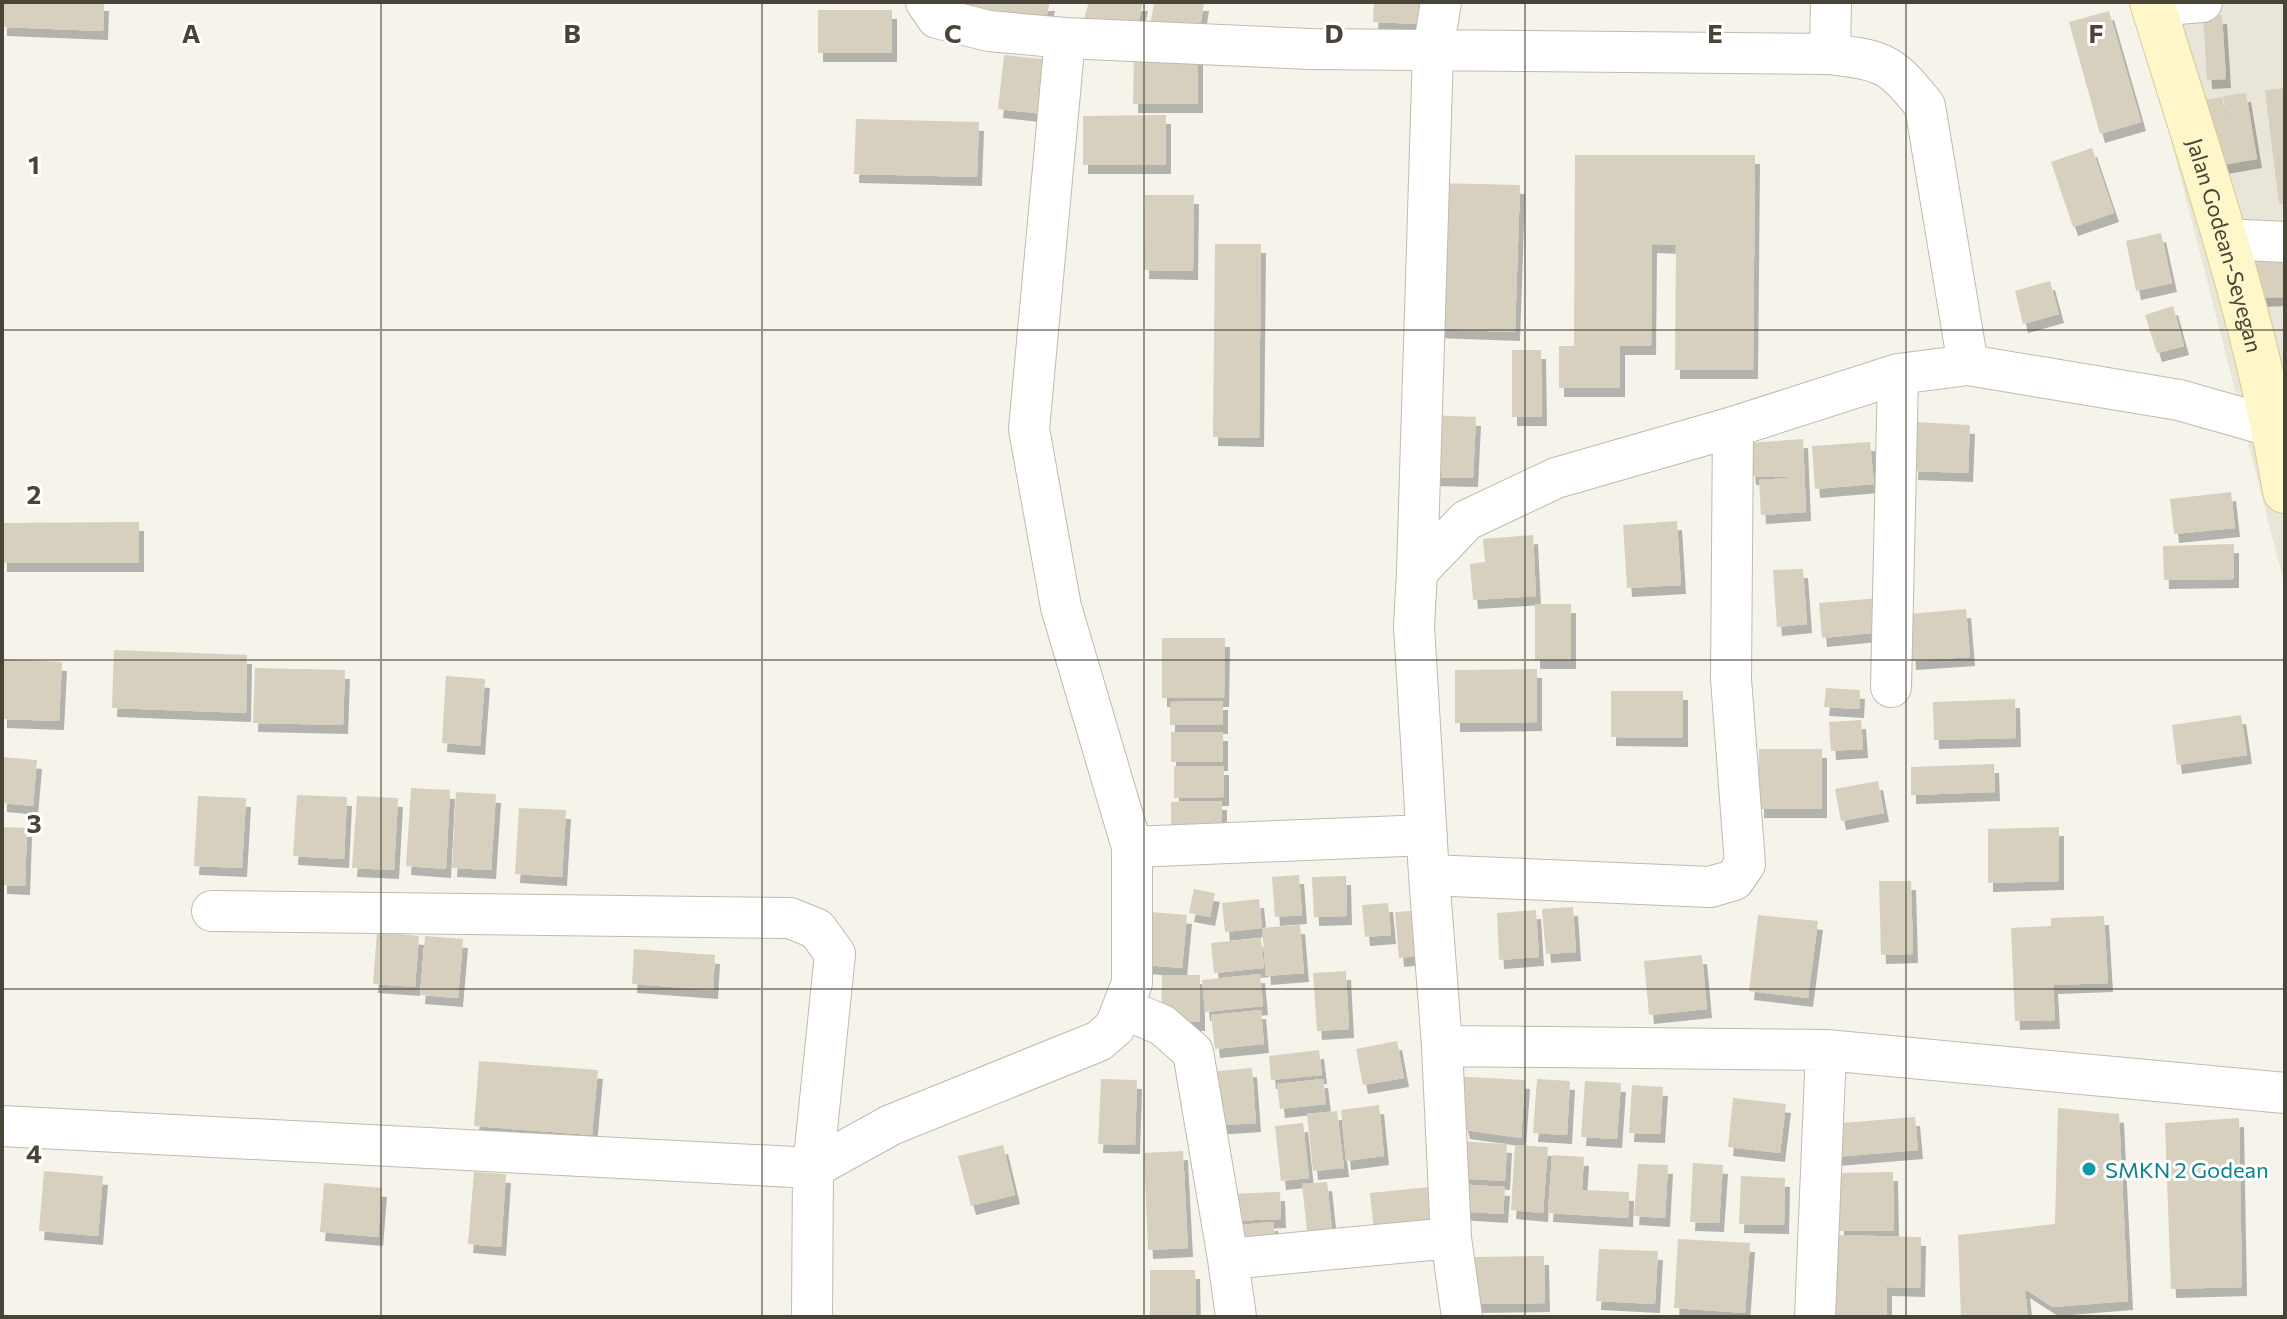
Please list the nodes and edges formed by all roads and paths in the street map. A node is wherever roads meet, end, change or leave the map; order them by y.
1 (926, 2) edge
2 (1441, 2) edge
3 (1831, 2) edge
4 (2202, 2) edge
5 (2153, 4) edge
6 (1065, 38) junction
7 (1433, 51) junction
8 (1830, 54) junction
9 (2226, 239) junction
10 (2285, 242) edge
11 (1968, 365) junction
12 (1898, 374) junction
13 (1733, 427) junction
14 (2274, 427) junction
15 (2285, 491) edge
16 (1417, 572) junction
17 (1891, 687) dead end
18 (1427, 835) junction
19 (1132, 847) junction
20 (1429, 875) junction
21 (212, 911) dead end
22 (1124, 1009) junction
23 (1442, 1046) junction
24 (1826, 1050) junction
25 (2285, 1093) edge
26 (2, 1126) edge
27 (813, 1168) junction
28 (1451, 1238) junction
29 (1228, 1259) junction
30 (812, 1317) edge
31 (1236, 1317) edge
32 (1462, 1317) edge
33 (1815, 1317) edge

1 - 6 street
2 - 7 street
3 - 8 street
4 - 5 street
5 - 9 main road, Jalan Godean-Seyegan
6 - 7 street
6 - 19 street
7 - 8 street
7 - 16 street
8 - 11 street
9 - 10 street
9 - 14 main road, Jalan Godean-Seyegan
11 - 12 street
11 - 14 street
12 - 13 street
12 - 17 street
13 - 16 street
13 - 20 street
14 - 15 main road, Jalan Godean-Seyegan
16 - 18 street
18 - 19 street
18 - 20 street
19 - 22 street
20 - 23 street
21 - 27 street
22 - 27 street
22 - 29 street
23 - 24 street
23 - 28 street
24 - 25 street
24 - 33 street
26 - 27 street
27 - 30 street
28 - 29 street
28 - 32 street
29 - 31 street

